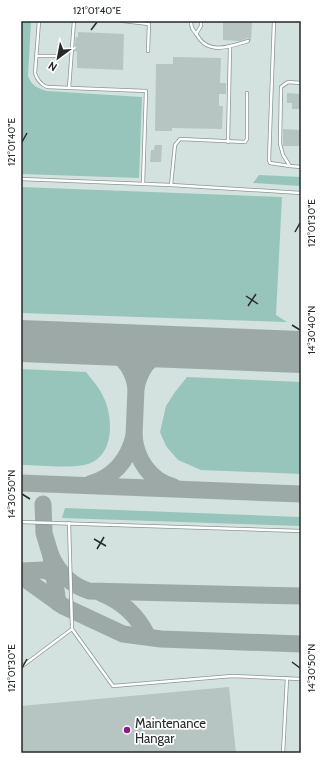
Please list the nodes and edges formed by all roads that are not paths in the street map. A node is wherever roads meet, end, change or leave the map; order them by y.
1 (39, 21) edge
2 (74, 21) edge
3 (123, 21) edge
4 (191, 21) edge
5 (201, 21) edge
6 (274, 21) edge
7 (196, 34) junction
8 (248, 41) dead end
9 (230, 48) junction
10 (148, 51) dead end
11 (37, 56) junction
12 (56, 56) dead end
13 (301, 83) edge
14 (69, 88) junction
15 (247, 93) dead end
16 (228, 142) junction
17 (290, 166) junction
18 (301, 167) edge
19 (21, 180) edge
20 (143, 184) junction
21 (171, 185) junction
22 (301, 193) edge
23 (21, 522) edge
24 (70, 523) junction
25 (301, 531) edge
26 (72, 629) junction
27 (21, 667) edge
28 (287, 678) junction
29 (301, 679) edge
30 (283, 753) edge

1 - 11 lane
2 - 14 lane
3 - 10 lane
4 - 7 lane
5 - 7 lane
6 - 17 lane
7 - 9 lane
8 - 9 lane
9 - 16 lane
11 - 12 lane
11 - 14 lane
13 - 17 lane
14 - 20 lane
15 - 16 lane
16 - 21 lane
17 - 18 lane
19 - 20 lane
20 - 21 lane
21 - 22 lane
23 - 24 lane
24 - 25 lane
24 - 26 lane
26 - 27 lane
26 - 28 lane
28 - 29 lane
28 - 30 lane

